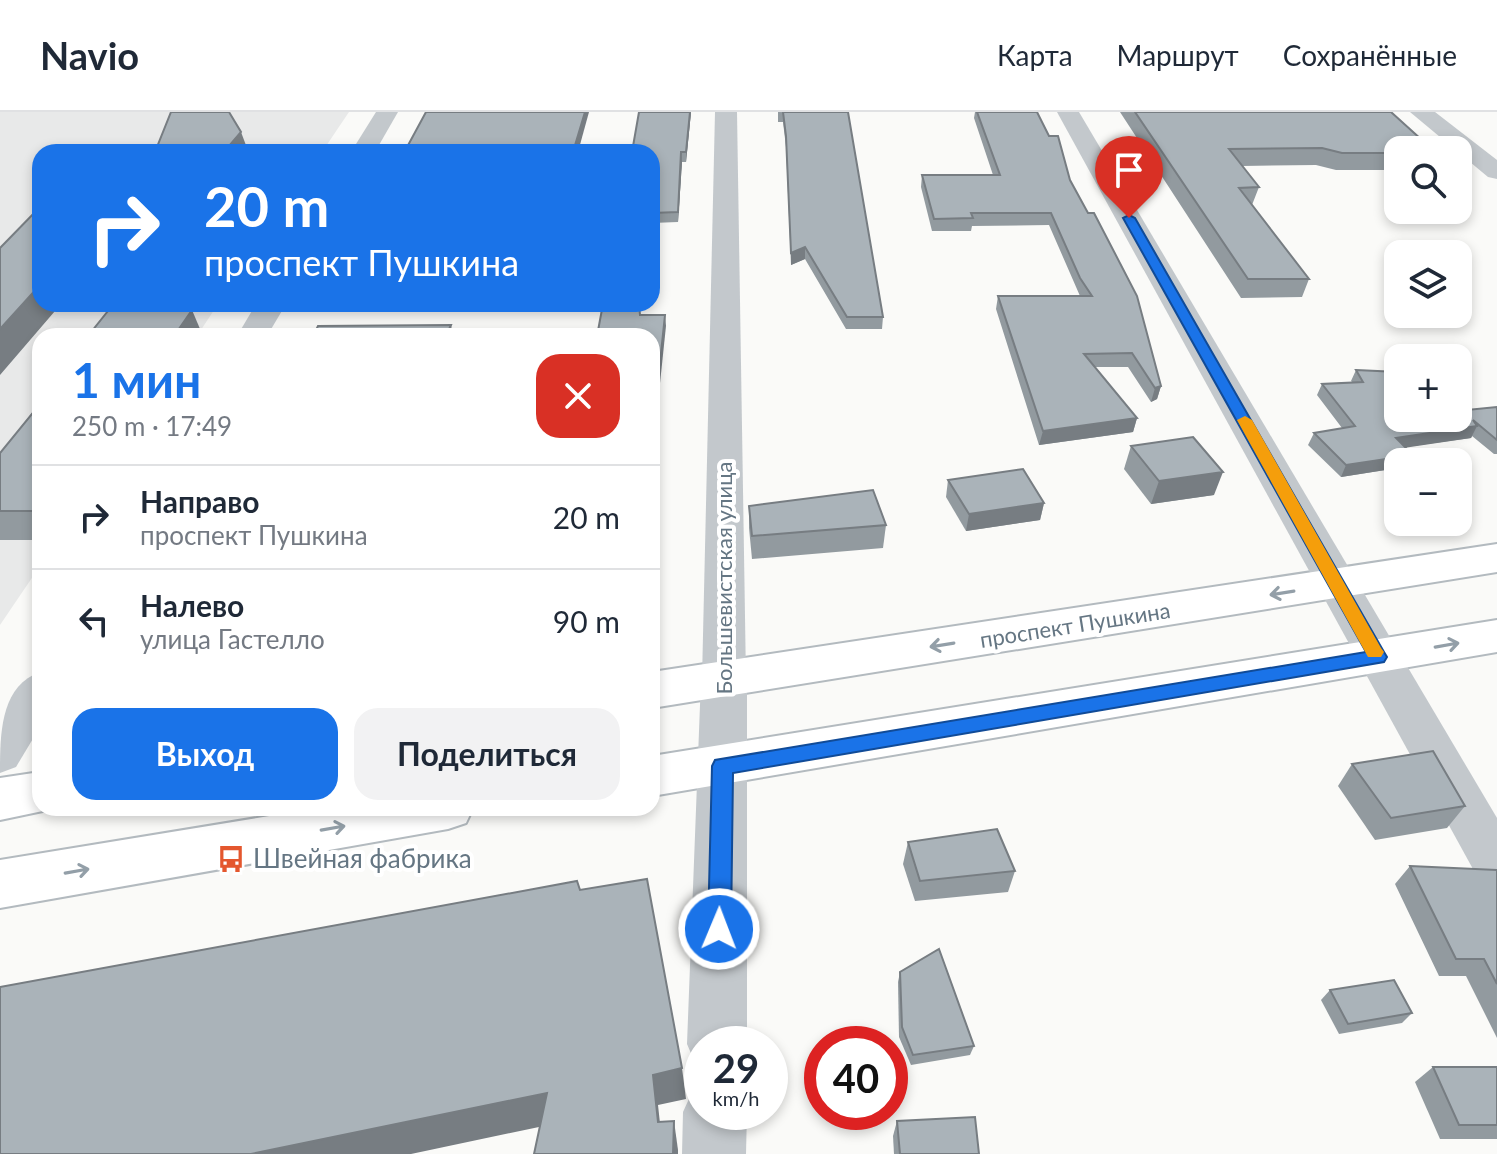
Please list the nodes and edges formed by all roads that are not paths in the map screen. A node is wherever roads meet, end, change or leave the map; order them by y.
1 (387, 112) edge
2 (726, 112) edge
3 (1068, 112) edge
4 (1421, 112) edge
5 (368, 144) edge
6 (1497, 172) edge
7 (1497, 558) edge
8 (1338, 584) junction
9 (1497, 636) edge
10 (1378, 657) junction
11 (724, 679) junction
12 (660, 689) edge
13 (32, 702) edge
14 (0, 754) edge
15 (723, 766) junction
16 (660, 775) edge
17 (32, 794) edge
18 (0, 799) edge
19 (401, 816) edge
20 (1497, 864) edge
21 (0, 884) edge
22 (717, 1026) edge
23 (715, 1130) edge
24 (714, 1154) edge

1 - 5 street
2 - 11 street, Большевистская улица
3 - 8 street
4 - 6 street
7 - 8 main road, проспект Пушкина
8 - 10 street
8 -> 11 main road, проспект Пушкина
10 -> 9 main road
10 - 15 main road
10 - 20 street
11 - 12 main road, проспект Пушкина
11 - 15 street, Большевистская улица
13 - 14 street
15 - 16 main road
15 - 22 street, Большевистская улица
17 - 18 main road
21 -> 19 main road
23 - 24 street

